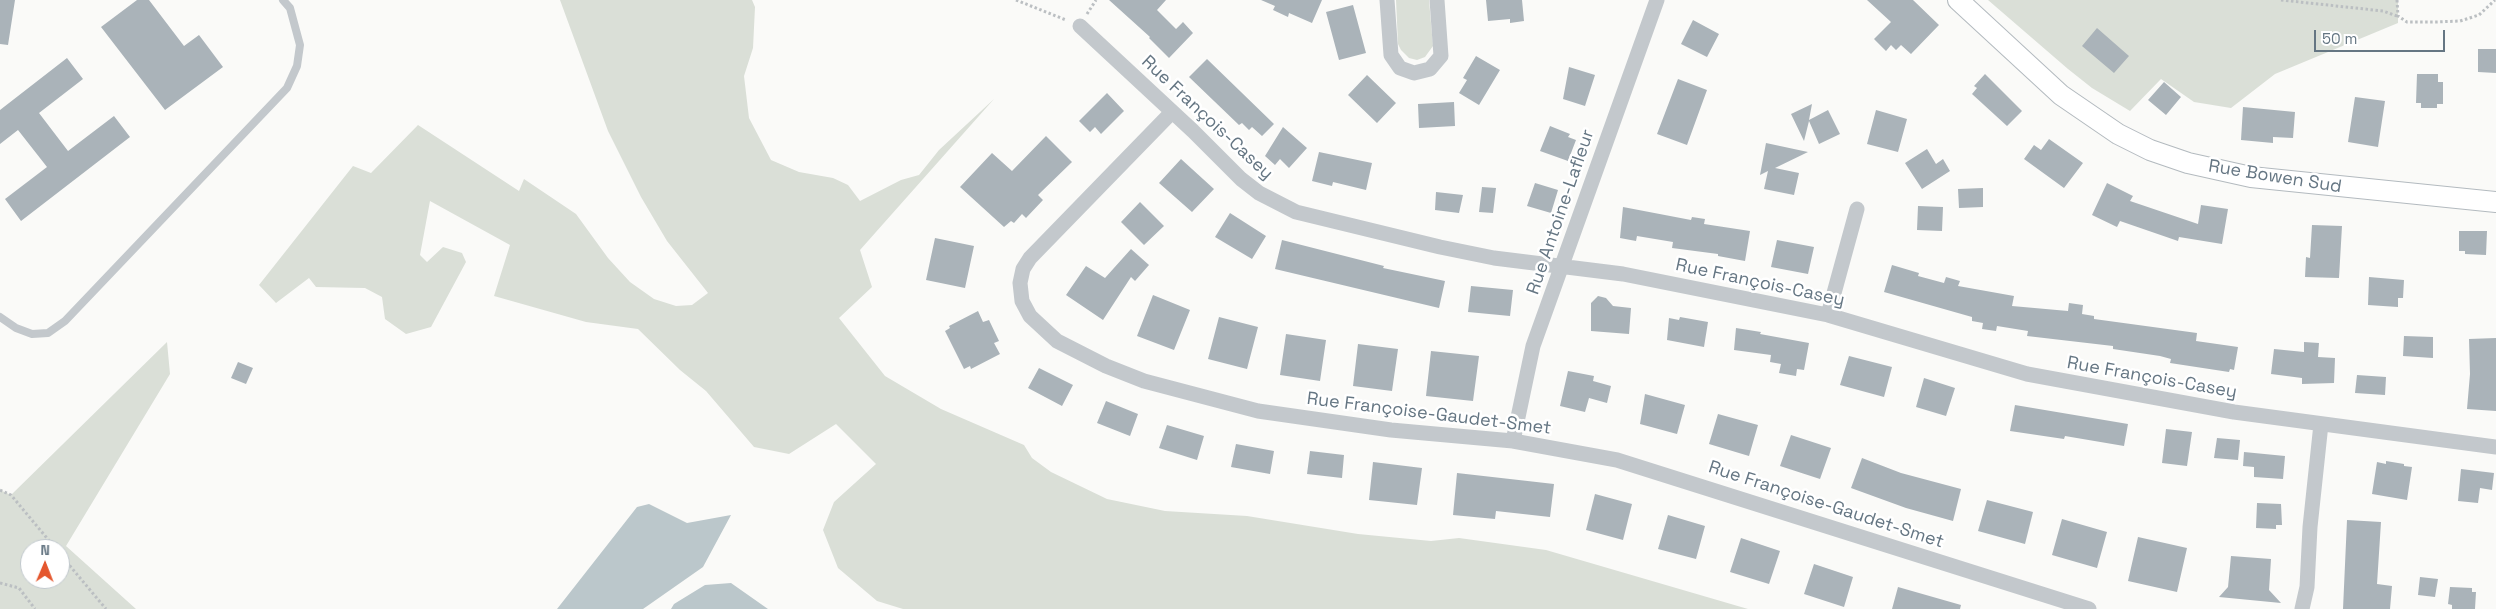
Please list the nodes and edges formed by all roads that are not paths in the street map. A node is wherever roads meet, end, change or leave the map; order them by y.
1 (283, 0) edge
2 (1387, 0) edge
3 (1437, 0) edge
4 (1657, 0) edge
5 (1958, 0) edge
6 (1080, 26) road end
7 (1172, 112) junction
8 (2496, 202) edge
9 (1857, 209) dead end
10 (1562, 265) junction
11 (1828, 315) junction
12 (0, 317) edge
13 (2321, 424) junction
14 (1513, 442) junction
15 (2496, 448) edge
16 (2089, 609) edge
17 (2302, 609) edge

1 - 12 lane
2 - 3 street
4 - 10 street, Rue Antoine-Lafleur
5 - 8 street, Rue Bowen Sud
6 - 7 street, Rue François-Casey
7 - 10 street, Rue François-Casey
7 - 14 street, Rue Françoise-Gaudet-Smet
9 - 11 street
10 - 11 street, Rue François-Casey
10 - 14 street, Rue Antoine-Lafleur
11 - 13 street, Rue François-Casey
13 - 15 street, Rue François-Casey
13 - 17 street
14 - 16 street, Rue Françoise-Gaudet-Smet

